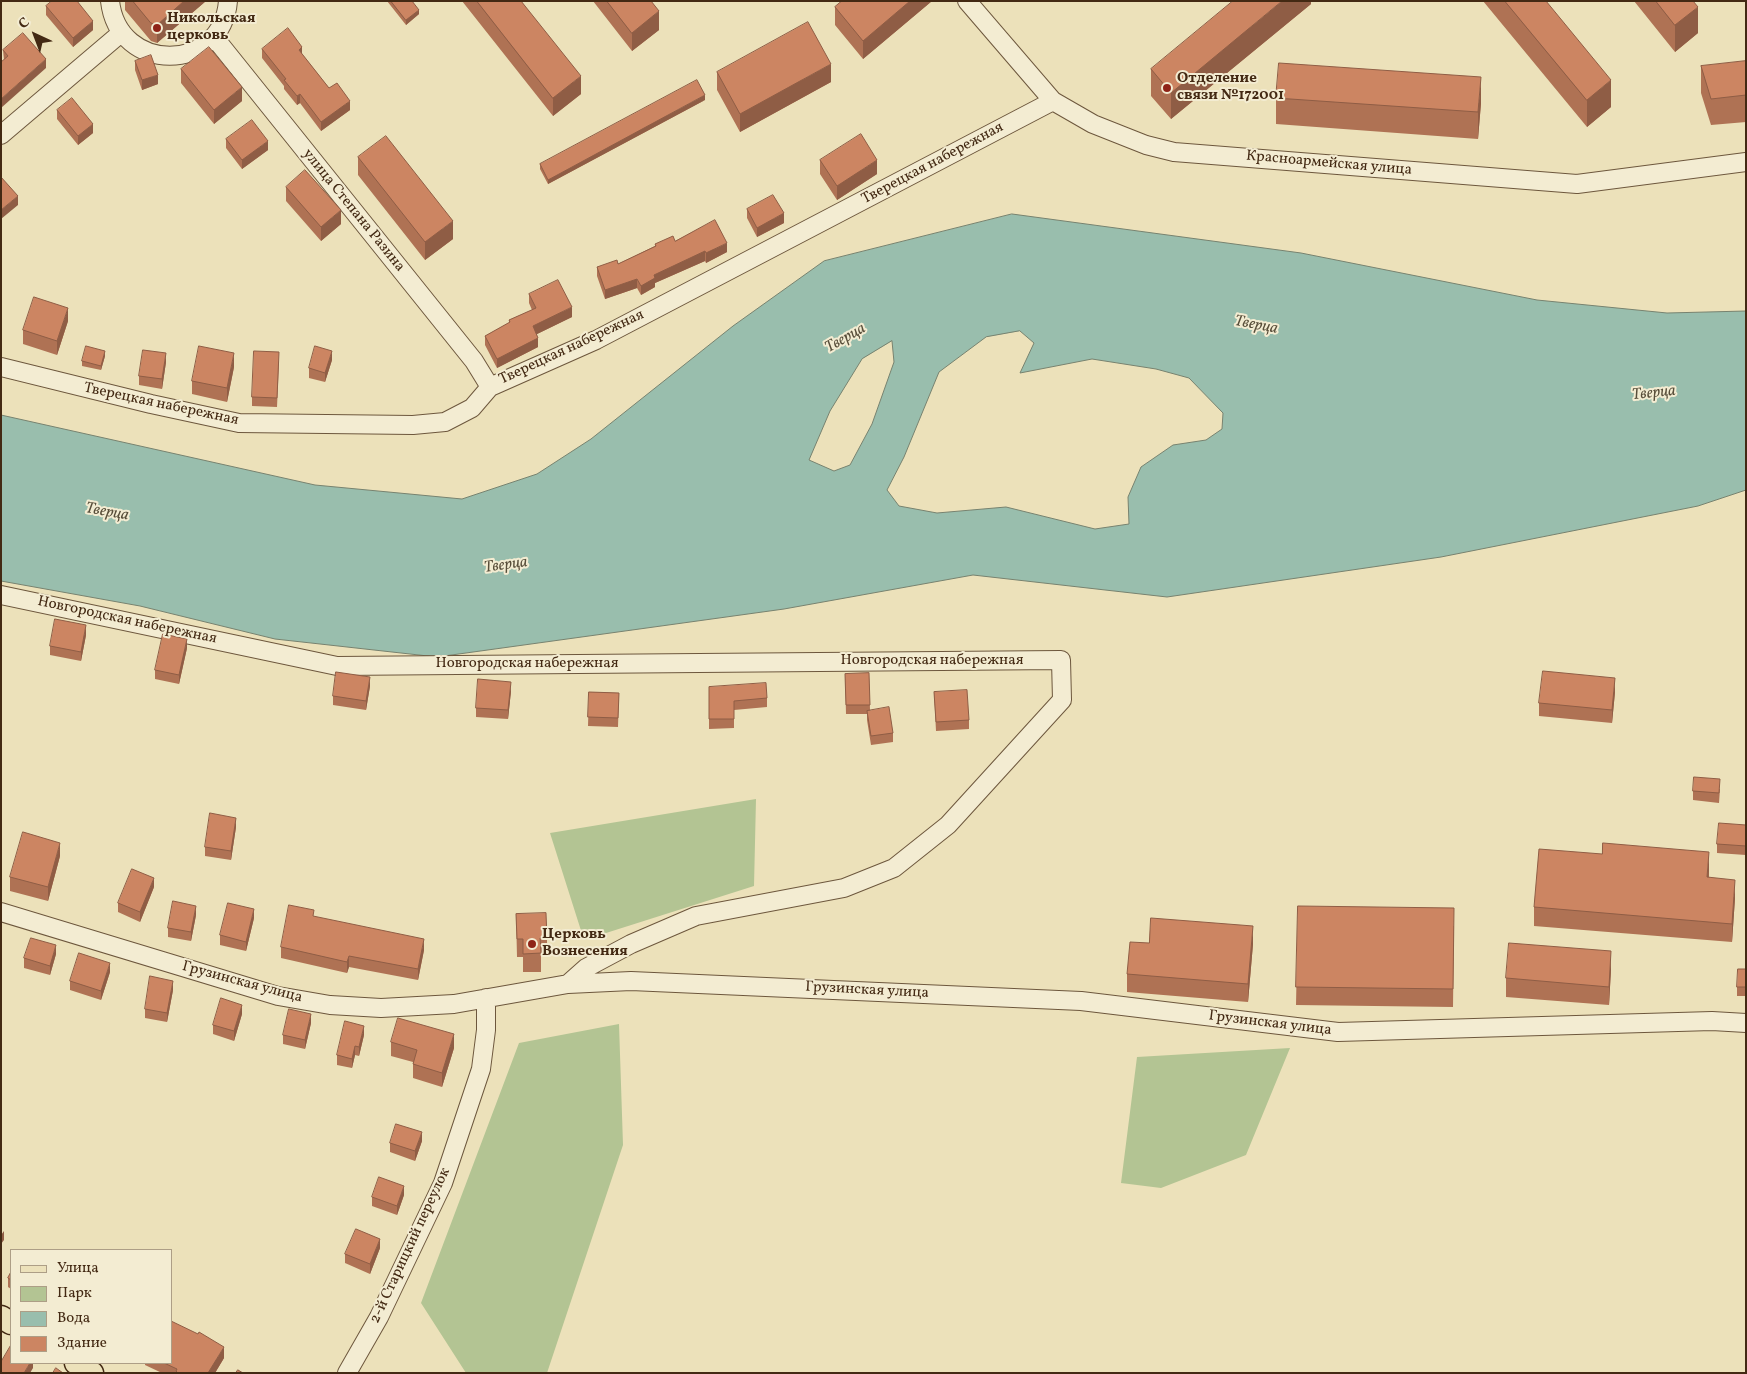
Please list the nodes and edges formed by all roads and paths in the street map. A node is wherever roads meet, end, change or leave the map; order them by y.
1 (110, 1) edge
2 (228, 1) edge
3 (967, 1) edge
4 (121, 33) junction
5 (214, 37) junction
6 (1052, 102) junction
7 (1, 135) edge
8 (1746, 162) edge
9 (1, 367) edge
10 (490, 387) junction
11 (1, 595) edge
12 (1, 912) edge
13 (568, 984) junction
14 (486, 998) junction
15 (1746, 1022) edge
16 (78, 1364) edge
17 (92, 1373) edge
18 (347, 1373) edge

1 - 4 street
2 - 5 street
3 - 6 street, Красноармейская улица
4 - 5 street
4 - 7 street
5 - 10 street, улица Степана Разина
6 - 8 street, Красноармейская улица
6 - 10 street, Тверецкая набережная
9 - 10 street, Тверецкая набережная
11 - 13 street, Новгородская набережная
12 - 14 street, Грузинская улица
13 - 14 street, Грузинская улица
13 - 15 street, Грузинская улица
14 - 18 street, 2-й Старицкий переулок
16 - 17 main road

